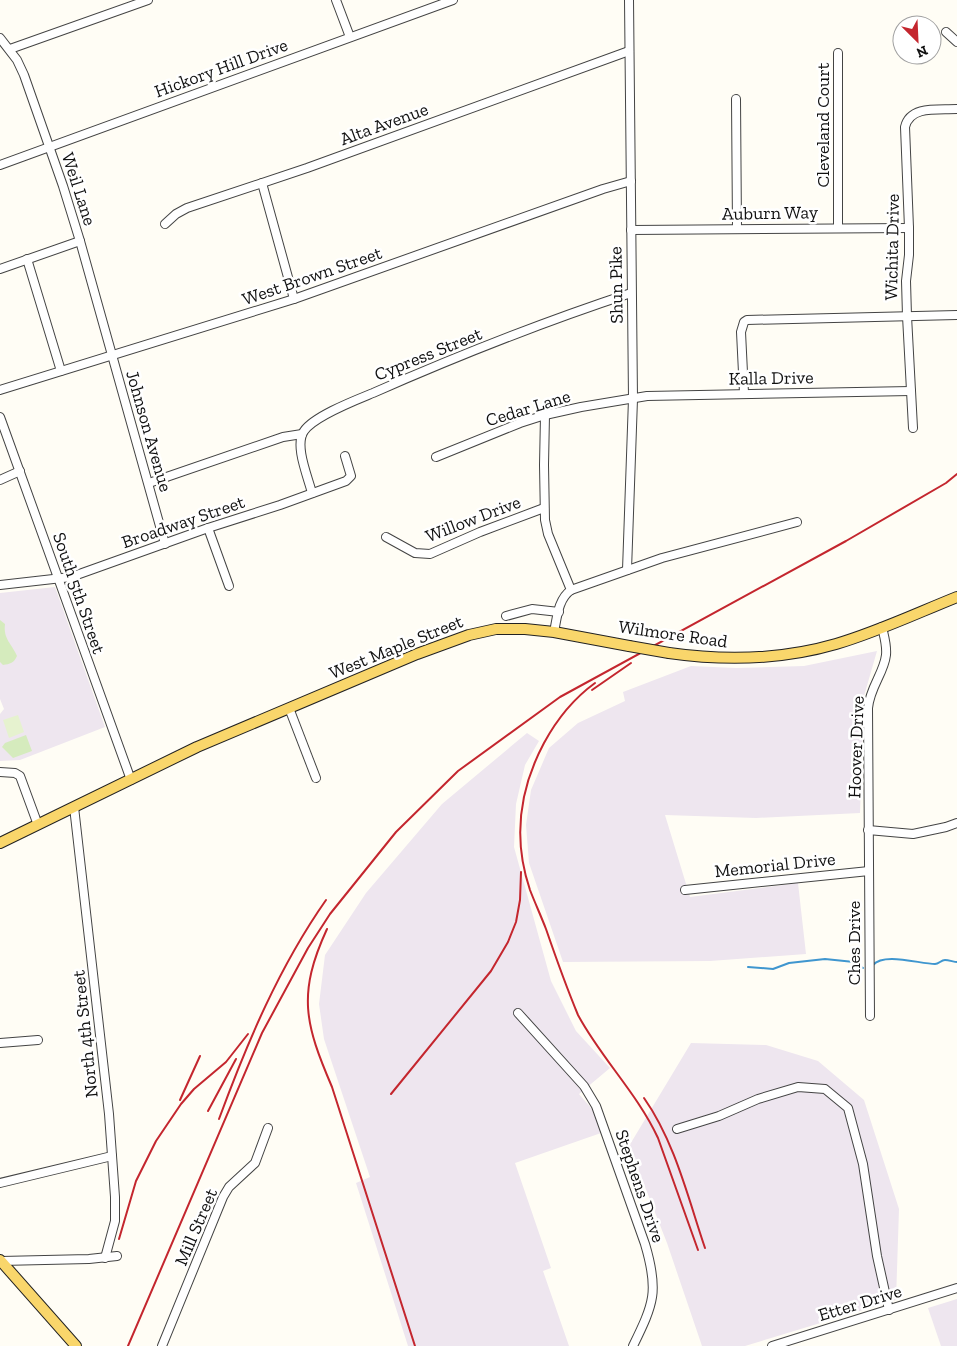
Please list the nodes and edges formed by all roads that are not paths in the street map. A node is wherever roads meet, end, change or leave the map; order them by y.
1 (148, 0) edge
2 (336, 0) edge
3 (453, 0) edge
4 (629, 0) edge
5 (946, 32) dead end
6 (350, 37) junction
7 (0, 38) edge
8 (957, 42) edge
9 (10, 49) junction
10 (629, 51) junction
11 (838, 53) dead end
12 (736, 99) dead end
13 (957, 109) edge
14 (49, 147) junction
15 (0, 165) edge
16 (631, 181) junction
17 (262, 183) junction
18 (165, 224) dead end
19 (838, 228) junction
20 (909, 228) junction
21 (737, 229) junction
22 (630, 230) junction
23 (80, 241) junction
24 (27, 260) junction
25 (0, 269) edge
26 (631, 293) junction
27 (294, 299) junction
28 (957, 315) edge
29 (906, 316) junction
30 (112, 356) junction
31 (61, 371) junction
32 (0, 390) edge
33 (911, 391) junction
34 (744, 394) junction
35 (633, 399) junction
36 (545, 415) junction
37 (0, 417) edge
38 (913, 428) dead end
39 (302, 434) junction
40 (345, 456) dead end
41 (436, 457) dead end
42 (20, 471) junction
43 (0, 480) edge
44 (149, 483) junction
45 (312, 493) junction
46 (544, 508) junction
47 (796, 522) dead end
48 (208, 528) junction
49 (386, 537) dead end
50 (165, 544) junction
51 (627, 570) junction
52 (59, 580) junction
53 (0, 585) edge
54 (229, 586) dead end
55 (572, 590) junction
56 (957, 597) edge
57 (559, 612) junction
58 (506, 616) dead end
59 (882, 627) junction
60 (554, 632) junction
61 (289, 708) junction
62 (0, 772) edge
63 (316, 778) dead end
64 (130, 780) junction
65 (74, 807) junction
66 (957, 823) edge
67 (38, 825) junction
68 (868, 830) junction
69 (0, 843) edge
70 (868, 871) junction
71 (685, 890) dead end
72 (518, 1013) dead end
73 (870, 1016) dead end
74 (38, 1040) dead end
75 (0, 1043) edge
76 (268, 1128) dead end
77 (677, 1128) dead end
78 (112, 1156) junction
79 (0, 1183) edge
80 (118, 1256) dead end
81 (105, 1258) junction
82 (0, 1260) edge
83 (957, 1288) edge
84 (889, 1310) junction
85 (788, 1344) edge
86 (76, 1346) edge
87 (162, 1346) edge
88 (633, 1346) edge
89 (772, 1346) edge

1 - 9 street
2 - 6 street
3 - 6 street, Hickory Hill Drive
4 - 10 street, Shun Pike
5 - 8 street
6 - 14 street, Hickory Hill Drive
7 - 9 street, Weil Lane
9 - 14 street, Weil Lane
10 - 16 street, Shun Pike
10 - 17 street, Alta Avenue
11 - 19 street, Cleveland Court
12 - 21 street
13 - 20 street, Wichita Drive
14 - 15 street, Hickory Hill Drive
14 - 23 street, Weil Lane
16 - 22 street, Shun Pike
16 - 27 street, West Brown Street
17 - 18 street, Alta Avenue
17 - 27 street
19 - 20 street, Auburn Way
19 - 21 street, Auburn Way
20 - 29 street, Wichita Drive
21 - 22 street, Auburn Way
22 - 26 street, Shun Pike
23 - 24 street
23 - 30 street, Weil Lane
24 - 25 street
24 - 31 street
26 - 35 street, Shun Pike
26 - 39 street, Cypress Street
27 - 30 street, West Brown Street
28 - 29 street
29 - 33 street, Wichita Drive
29 - 34 street
30 - 31 street, West Brown Street
30 - 44 street, Johnson Avenue
31 - 32 street, West Brown Street
33 - 34 street, Kalla Drive
33 - 38 street, Wichita Drive
34 - 35 street, Kalla Drive
35 - 36 street, Cedar Lane
35 - 51 street, Shun Pike
36 - 41 street, Cedar Lane
36 - 46 street
37 - 42 street, South 5th Street
39 - 44 street
39 - 45 street
40 - 45 street, Broadway Street
42 - 43 street
42 - 52 street, South 5th Street
44 - 50 street, Johnson Avenue
45 - 48 street, Broadway Street
46 - 49 street, Willow Drive
46 - 55 street
47 - 51 street
48 - 50 street, Broadway Street
48 - 54 street
50 - 52 street, Broadway Street
51 - 55 street
52 - 53 street, Broadway Street
52 - 64 street, South 5th Street
55 - 57 street
56 - 59 main road, Wilmore Road
57 - 58 street
57 - 60 street
59 - 60 main road, Wilmore Road, bridge
59 - 68 street, Hoover Drive
60 - 61 main road, West Maple Street
61 - 63 street
61 - 64 main road, West Maple Street
62 - 67 street
64 - 65 main road, West Maple Street
65 - 67 main road, West Maple Street
65 - 78 street, North 4th Street
66 - 68 street
67 - 69 main road, West Maple Street
68 - 70 street, Hoover Drive
70 - 71 street, Memorial Drive
70 - 73 street, Ches Drive
72 - 88 street, Stephens Drive
74 - 75 street
76 - 87 street, Mill Street
77 - 84 street
78 - 79 street
78 - 81 street, North 4th Street
80 - 81 street
81 - 82 street
82 - 86 main road
83 - 84 street, Etter Drive
84 - 85 street, Etter Drive
85 - 89 street, Etter Drive

